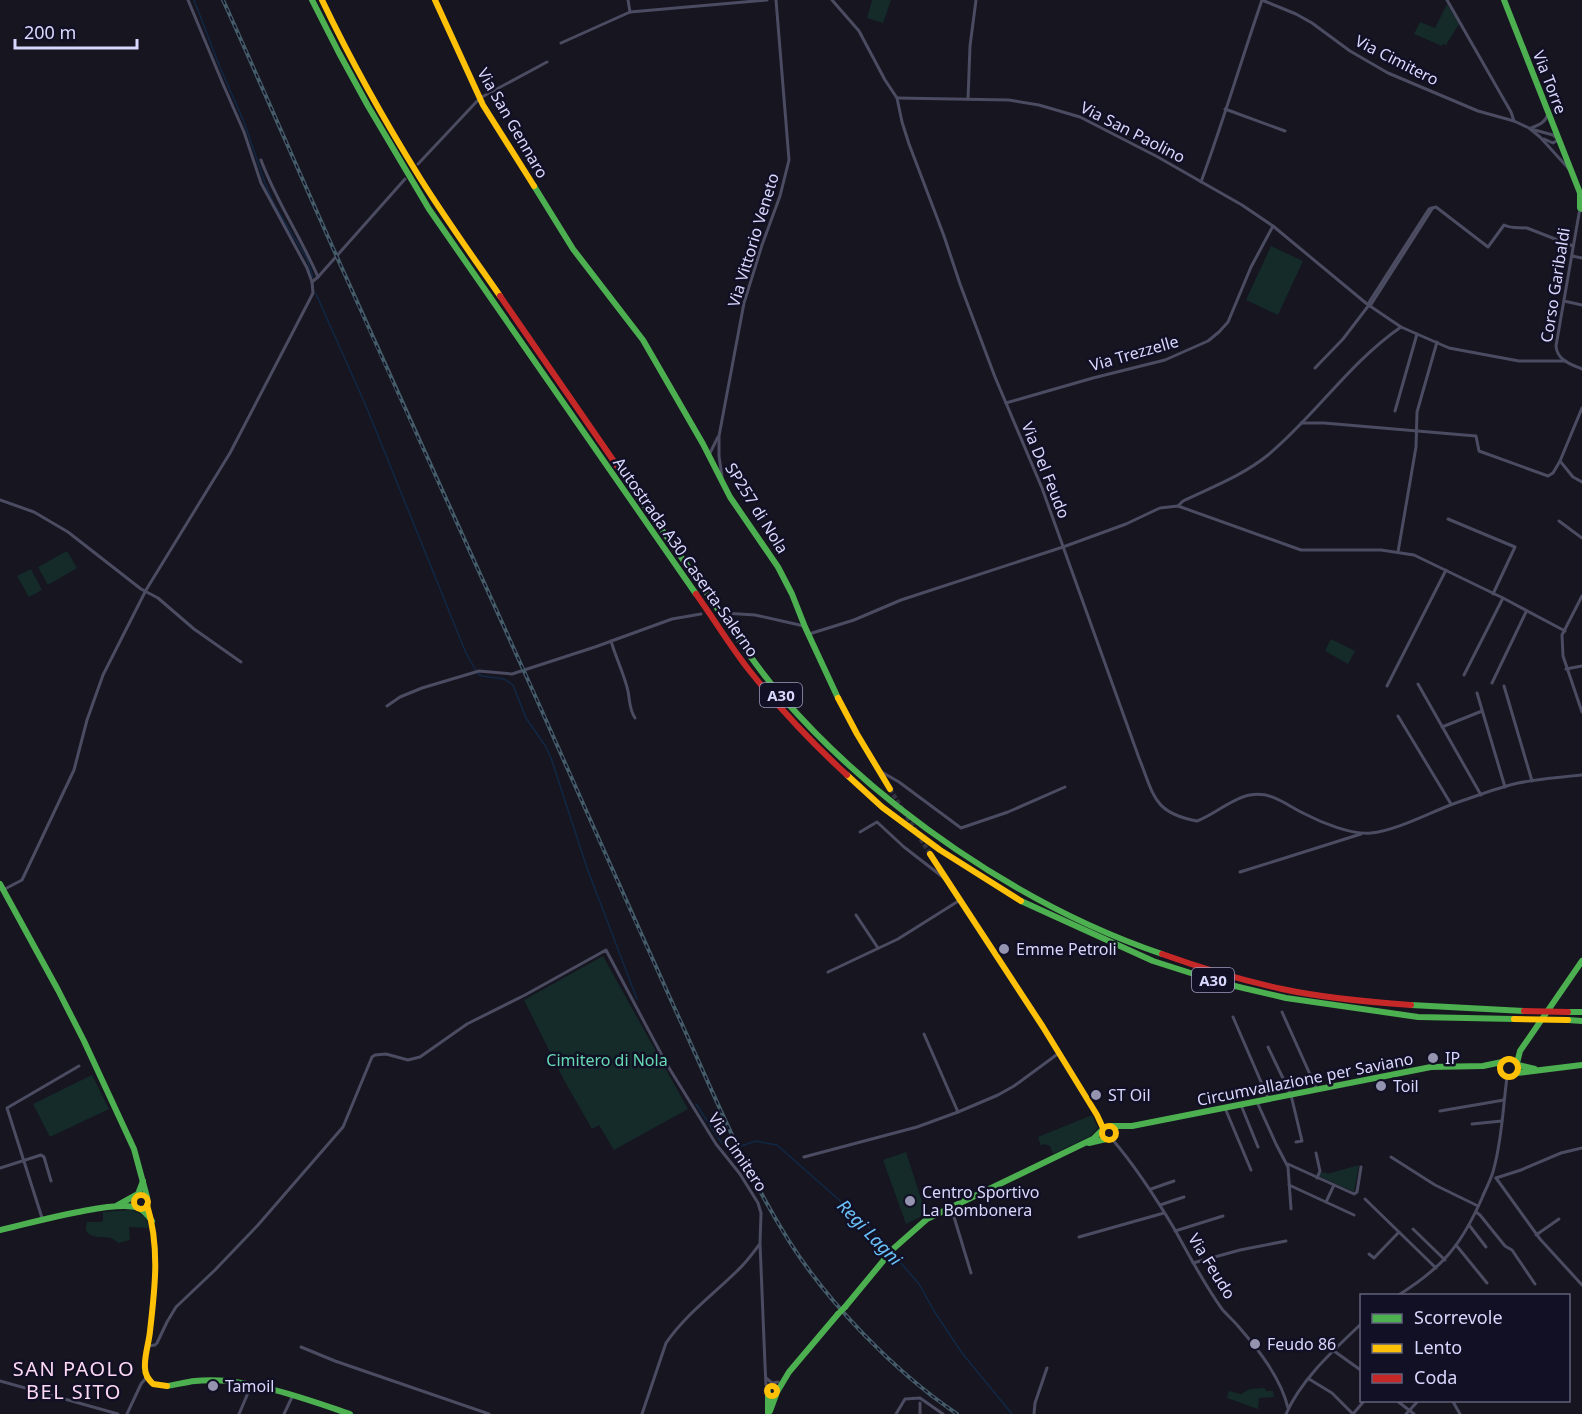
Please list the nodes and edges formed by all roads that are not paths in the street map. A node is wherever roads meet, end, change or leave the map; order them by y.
1 (188, 0) edge
2 (312, 0) edge
3 (322, 0) edge
4 (435, 0) edge
5 (628, 0) edge
6 (767, 0) edge
7 (776, 0) edge
8 (832, 0) edge
9 (976, 0) edge
10 (1262, 0) edge
11 (1447, 0) edge
12 (1504, 0) edge
13 (630, 12) junction
14 (561, 43) dead end
15 (547, 62) dead end
16 (480, 98) junction
17 (897, 98) junction
18 (968, 99) junction
19 (1225, 109) junction
20 (1548, 114) junction
21 (1514, 121) junction
22 (1529, 128) junction
23 (1285, 131) dead end
24 (1540, 137) junction
25 (1558, 140) junction
26 (261, 160) dead end
27 (418, 164) dead end
28 (1571, 172) junction
29 (405, 179) dead end
30 (1201, 182) junction
31 (1581, 192) edge
32 (1581, 208) edge
33 (1273, 226) junction
34 (1573, 246) junction
35 (578, 255) joint
36 (1572, 256) junction
37 (1582, 258) edge
38 (318, 277) junction
39 (312, 282) junction
40 (1564, 301) junction
41 (1369, 305) junction
42 (1582, 305) edge
43 (1401, 327) junction
44 (1417, 334) junction
45 (1437, 342) junction
46 (1566, 361) junction
47 (1315, 368) dead end
48 (1582, 369) edge
49 (1006, 403) junction
50 (1582, 408) edge
51 (1395, 411) dead end
52 (1301, 423) junction
53 (1416, 432) junction
54 (719, 436) junction
55 (702, 444) junction
56 (715, 444) junction
57 (709, 455) junction
58 (1560, 461) junction
59 (1582, 482) edge
60 (723, 484) junction
61 (0, 500) edge
62 (1178, 506) junction
63 (1448, 519) dead end
64 (1559, 521) dead end
65 (1582, 538) edge
66 (1063, 547) junction
67 (1398, 552) junction
68 (1446, 570) junction
69 (146, 591) junction
70 (1493, 594) junction
71 (1582, 596) edge
72 (1503, 598) junction
73 (1526, 611) junction
74 (724, 613) dead end
75 (701, 614) dead end
76 (805, 627) junction
77 (1564, 631) junction
78 (808, 634) junction
79 (611, 641) junction
80 (241, 662) dead end
81 (1582, 666) edge
82 (1566, 669) junction
83 (1464, 675) dead end
84 (1492, 683) dead end
85 (1418, 684) dead end
86 (1388, 686) dead end
87 (1504, 686) dead end
88 (1477, 693) dead end
89 (387, 706) dead end
90 (1482, 711) junction
91 (1582, 712) edge
92 (1398, 716) dead end
93 (635, 718) dead end
94 (1442, 727) junction
95 (879, 770) junction
96 (1582, 775) edge
97 (1532, 782) junction
98 (1065, 787) dead end
99 (1505, 787) junction
100 (890, 789) tunnel mouth
101 (1480, 795) junction
102 (1451, 805) junction
103 (860, 832) dead end
104 (1360, 834) junction
105 (930, 854) tunnel mouth
106 (1240, 872) dead end
107 (946, 879) junction
108 (2, 893) edge
109 (960, 900) junction
110 (856, 915) dead end
111 (878, 948) junction
112 (1582, 961) edge
113 (828, 972) dead end
114 (1282, 1012) dead end
115 (1582, 1012) edge
116 (1233, 1017) dead end
117 (1582, 1021) edge
118 (924, 1034) dead end
119 (1268, 1047) dead end
120 (1520, 1051) junction
121 (1059, 1053) junction
122 (1509, 1059) junction
123 (1502, 1062) junction
124 (1517, 1064) junction
125 (1582, 1065) edge
126 (79, 1066) dead end
127 (1483, 1066) junction
128 (1540, 1070) junction
129 (1500, 1071) junction
130 (1516, 1073) junction
131 (1507, 1077) junction
132 (1317, 1090) junction
133 (1291, 1095) junction
134 (1268, 1099) junction
135 (1504, 1100) junction
136 (1257, 1102) junction
137 (1241, 1105) junction
138 (1225, 1108) junction
139 (1440, 1111) dead end
140 (958, 1112) junction
141 (1502, 1121) junction
142 (1472, 1124) dead end
143 (1132, 1126) junction
144 (1106, 1127) junction
145 (1111, 1138) junction
146 (1296, 1142) dead end
147 (1258, 1147) dead end
148 (1076, 1148) junction
149 (1582, 1148) edge
150 (1316, 1153) dead end
151 (804, 1157) dead end
152 (1391, 1157) dead end
153 (24, 1161) junction
154 (1286, 1164) junction
155 (1361, 1167) dead end
156 (0, 1168) edge
157 (1251, 1170) dead end
158 (1317, 1178) junction
159 (1496, 1178) junction
160 (1491, 1179) junction
161 (143, 1180) junction
162 (1174, 1180) dead end
163 (51, 1181) dead end
164 (1289, 1185) junction
165 (1334, 1185) junction
166 (1150, 1190) junction
167 (136, 1196) junction
168 (1184, 1197) dead end
169 (1365, 1199) dead end
170 (147, 1201) junction
171 (1326, 1202) junction
172 (1160, 1205) junction
173 (116, 1206) junction
174 (1478, 1206) junction
175 (951, 1207) junction
176 (138, 1208) junction
177 (1291, 1209) dead end
178 (1476, 1212) junction
179 (1164, 1213) junction
180 (1354, 1215) dead end
181 (1223, 1216) dead end
182 (1559, 1219) dead end
183 (43, 1221) junction
184 (152, 1222) junction
185 (1468, 1225) junction
186 (1413, 1229) dead end
187 (0, 1230) edge
188 (1175, 1231) junction
189 (1399, 1232) junction
190 (1536, 1235) junction
191 (1079, 1237) dead end
192 (1286, 1241) dead end
193 (760, 1244) junction
194 (1456, 1245) junction
195 (1486, 1247) dead end
196 (1369, 1254) dead end
197 (1445, 1260) junction
198 (1193, 1263) junction
199 (1436, 1268) junction
200 (971, 1273) dead end
201 (1487, 1283) dead end
202 (1535, 1284) dead end
203 (1582, 1285) edge
204 (1403, 1294) edge
205 (1360, 1326) edge
206 (148, 1346) junction
207 (301, 1347) dead end
208 (1333, 1350) junction
209 (1047, 1368) dead end
210 (1360, 1370) edge
211 (789, 1372) junction
212 (765, 1376) junction
213 (147, 1377) junction
214 (1309, 1379) junction
215 (778, 1382) junction
216 (0, 1384) edge
217 (251, 1386) junction
218 (769, 1390) junction
219 (776, 1393) junction
220 (292, 1395) junction
221 (1284, 1395) junction
222 (1293, 1400) junction
223 (1364, 1402) edge
224 (920, 1403) dead end
225 (1288, 1408) junction
226 (1407, 1412) edge
227 (118, 1414) edge
228 (127, 1414) edge
229 (239, 1414) edge
230 (284, 1414) edge
231 (350, 1414) edge
232 (489, 1414) edge
233 (642, 1414) edge
234 (769, 1414) edge
235 (896, 1414) edge
236 (920, 1414) edge
237 (943, 1414) edge
238 (1034, 1414) edge
239 (1286, 1414) edge
240 (1353, 1414) edge
241 (1414, 1414) edge

1 - 39 street
2 - 117 main road, Autostrada A30 Caserta-Salerno / A30, bridge
3 - 115 main road, Autostrada A30 Caserta-Salerno / A30, bridge
4 - 16 main road, Via San Gennaro
5 - 13 street
6 - 13 street
7 - 54 street, Via Vittorio Veneto
8 - 17 street
9 - 18 street
10 - 19 street
10 - 21 street, Via Cimitero
11 - 21 street
12 - 20 main road, Via Torre
13 - 14 street
15 - 16 street
16 - 27 street
16 - 35 main road, Via San Gennaro
17 - 18 street, Via San Paolino
17 - 49 street
18 - 30 street, Via San Paolino
19 - 23 street
19 - 30 street
20 - 22 street
20 - 25 main road, Via Torre
21 - 22 street, Via Cimitero
22 - 24 street, Via Cimitero
22 - 25 street, Via Cimitero
24 - 25 street, Via Cimitero
24 - 28 street, Via Cimitero
25 - 28 main road, Via Torre
26 - 38 street
28 - 31 main road, Via Torre
29 - 38 street
30 - 33 street, Via San Paolino
31 - 32 main road, Via Torre
32 - 34 street, Corso Garibaldi
33 - 41 street, Via San Paolino
33 - 49 street, Via Trezzelle
34 - 36 street, Corso Garibaldi
34 - 41 street
35 - 55 main road, SP257 di Nola
36 - 37 street
36 - 40 street, Corso Garibaldi
38 - 39 street
39 - 69 street
40 - 42 street
40 - 46 street, Corso Garibaldi
41 - 43 street, Via San Paolino
41 - 47 street
43 - 44 street, Via San Paolino
43 - 52 street
44 - 45 street, Via San Paolino
44 - 51 street
45 - 46 street, Via San Paolino
45 - 53 street
46 - 48 street
49 - 66 street, Via Del Feudo
50 - 58 street
52 - 53 street
52 - 62 street
53 - 58 street
53 - 67 street
54 - 56 street
54 - 60 street, Via Vittorio Veneto
55 - 56 street
55 - 57 main road, SP257 di Nola
56 - 57 street
57 - 60 main road, SP257 di Nola
58 - 59 street
60 - 76 main road, SP257 di Nola
61 - 69 street
62 - 66 street
62 - 67 street
63 - 70 street
64 - 65 street
66 - 78 street
66 - 104 street, Via Del Feudo
67 - 68 street
68 - 70 street
68 - 86 street
69 - 80 street
69 - 108 street
70 - 72 street
71 - 77 street
72 - 73 street
72 - 83 street
73 - 77 street
73 - 84 street
74 - 76 street
75 - 79 street
76 - 78 main road, SP257 di Nola
77 - 82 street
78 - 95 main road, SP257 di Nola
79 - 89 street
79 - 93 street
81 - 82 street
82 - 91 street
85 - 94 street
87 - 97 street
88 - 90 street
90 - 94 street
90 - 99 street
92 - 102 street
94 - 101 street
95 - 98 street
95 - 100 main road, SP257 di Nola
96 - 97 street
97 - 99 street
99 - 101 street
101 - 102 street
102 - 104 street
103 - 107 street
104 - 106 street
105 - 107 main road
107 - 109 main road
108 - 161 main road
109 - 111 street
109 - 121 main road
110 - 111 street
111 - 113 street
112 - 120 main road
114 - 132 street
116 - 134 street
118 - 140 street
119 - 133 street
120 - 122 main road
120 - 124 main road
121 - 140 street
121 - 144 main road
122 - 123 main road
122 - 124 main road
123 - 127 main road, Circumvallazione per Saviano
123 - 129 main road
124 - 128 main road
124 - 130 main road
125 - 128 main road
126 - 153 street
127 - 129 main road, Circumvallazione per Saviano
127 - 132 main road, Circumvallazione per Saviano
128 - 130 main road
129 - 131 main road
130 - 131 main road
131 - 135 street
132 - 133 main road, Circumvallazione per Saviano
133 - 134 main road, Circumvallazione per Saviano
133 - 146 street
134 - 136 main road, Circumvallazione per Saviano
135 - 139 street
135 - 141 street
136 - 137 main road, Circumvallazione per Saviano
136 - 154 street
137 - 138 main road, Circumvallazione per Saviano
137 - 147 street
138 - 143 main road, Circumvallazione per Saviano
138 - 157 street
140 - 151 street
141 - 142 street
141 - 160 street
143 - 144 main road, Circumvallazione per Saviano
143 - 145 main road, Circumvallazione per Saviano
144 - 145 main road
144 - 145 main road
144 - 148 main road
145 - 148 main road, Circumvallazione per Saviano
145 - 166 street, Via Feudo
148 - 175 main road
149 - 159 street
150 - 158 street
152 - 174 street
153 - 156 street
153 - 163 street
153 - 183 street
154 - 158 street
154 - 164 street
155 - 165 street
158 - 165 street
159 - 160 street
159 - 190 street
160 - 174 street
161 - 167 main road
161 - 170 main road
162 - 166 street
164 - 171 street
164 - 177 street
165 - 171 street
166 - 172 street, Via Feudo
167 - 170 main road
167 - 173 main road
167 - 176 main road
168 - 172 street
169 - 189 street
170 - 176 main road
170 - 184 main road
171 - 180 street
172 - 179 street, Via Feudo
173 - 176 main road
173 - 183 main road
174 - 178 street
175 - 200 street
175 - 211 main road, bridge
176 - 184 main road
178 - 185 street
178 - 202 street
179 - 188 street, Via Feudo
179 - 191 street
181 - 188 street
182 - 190 street
183 - 187 main road
184 - 206 main road
185 - 194 street
185 - 195 street
186 - 197 street
188 - 198 street, Via Feudo
189 - 196 street
189 - 199 street
190 - 203 street
192 - 198 street
193 - 206 street, Via Cimitero
193 - 212 street, Via Cimitero
193 - 233 street
194 - 197 street
194 - 201 street
197 - 199 street
198 - 221 street, Via Feudo
199 - 204 street
205 - 208 street
206 - 213 main road
207 - 232 street
208 - 210 street
208 - 214 street
209 - 238 street
211 - 215 main road
211 - 219 main road
212 - 215 street
212 - 218 street, Via Cimitero
213 - 217 main road
213 - 228 street
214 - 222 street
214 - 240 street
215 - 218 main road
216 - 227 street
217 - 220 main road
217 - 229 street
218 - 219 main road
218 - 234 main road
219 - 234 main road
220 - 230 street
220 - 231 main road
221 - 222 street
221 - 225 street, Via Feudo
222 - 225 street
223 - 240 street
224 - 236 street
225 - 239 street
226 - 241 street
235 - 237 street

